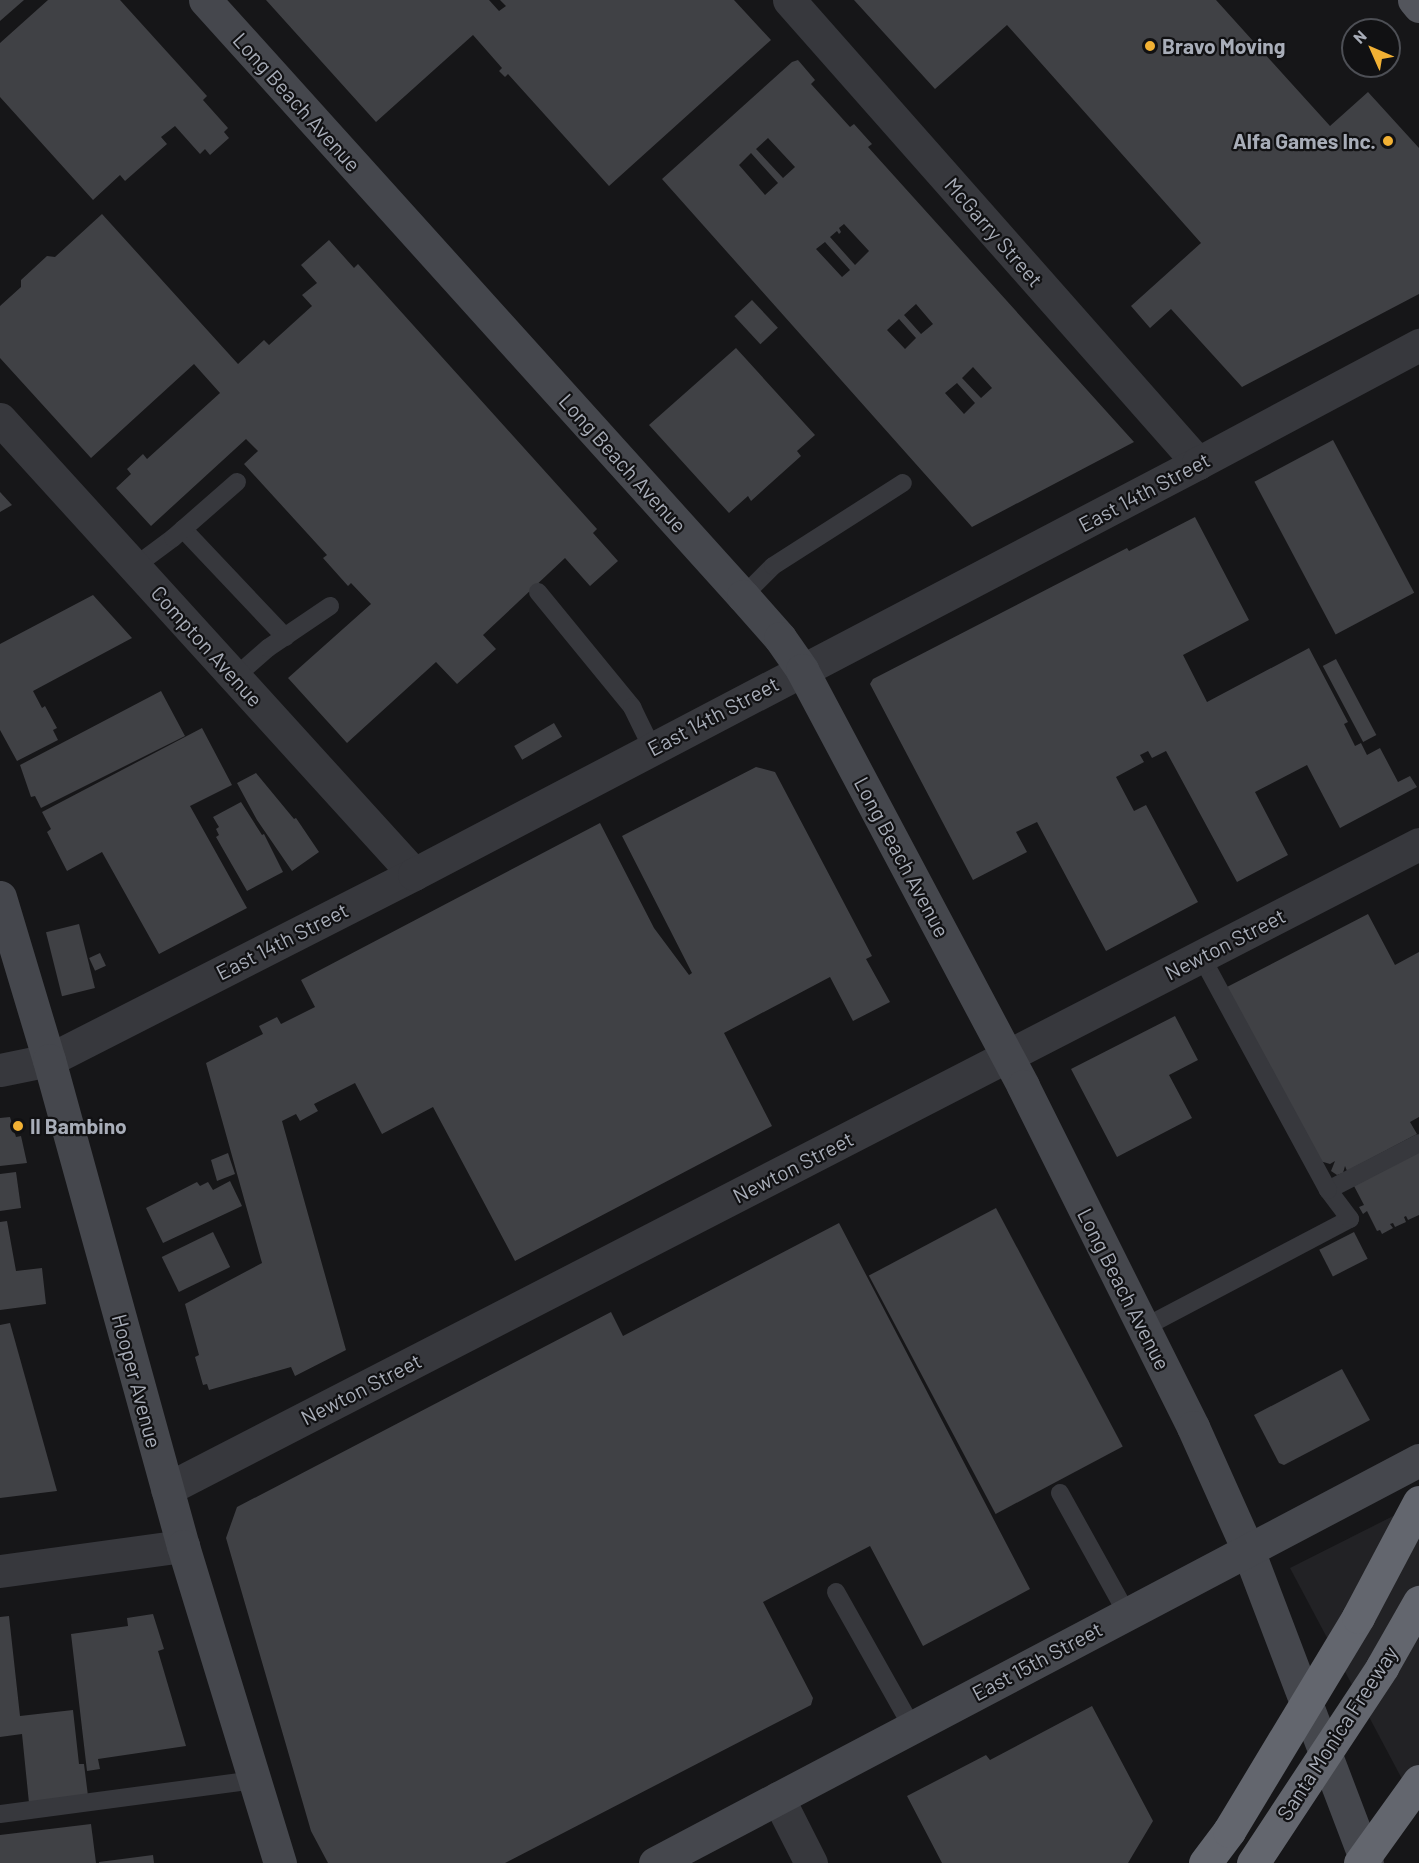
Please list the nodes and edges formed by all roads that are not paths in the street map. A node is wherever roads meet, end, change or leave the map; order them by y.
1 (205, 0) edge
2 (789, 0) edge
3 (1414, 0) edge
4 (1419, 6) edge
5 (1419, 345) edge
6 (0, 419) edge
7 (1198, 463) junction
8 (237, 482) dead end
9 (903, 483) dead end
10 (183, 529) junction
11 (134, 567) junction
12 (538, 592) dead end
13 (743, 596) junction
14 (330, 606) dead end
15 (285, 637) junction
16 (802, 670) junction
17 (236, 677) junction
18 (652, 748) junction
19 (1419, 844) edge
20 (414, 874) junction
21 (0, 897) edge
22 (1201, 956) junction
23 (1007, 1057) junction
24 (49, 1060) junction
25 (0, 1070) edge
26 (1419, 1143) edge
27 (1328, 1190) junction
28 (1143, 1328) junction
29 (1419, 1460) edge
30 (167, 1489) junction
31 (1060, 1493) dead end
32 (1419, 1502) edge
33 (183, 1546) junction
34 (1248, 1550) junction
35 (0, 1571) edge
36 (836, 1592) dead end
37 (1419, 1602) edge
38 (1127, 1614) junction
39 (912, 1727) junction
40 (255, 1780) junction
41 (1419, 1781) edge
42 (778, 1798) junction
43 (0, 1814) edge
44 (280, 1863) edge
45 (655, 1863) edge
46 (812, 1863) edge
47 (1205, 1863) edge
48 (1253, 1863) edge
49 (1360, 1863) edge
50 (1368, 1863) edge

1 - 13 street, Long Beach Avenue
2 - 7 street, McGarry Street
3 - 4 main road
5 - 7 street, East 14th Street
6 - 11 street, Compton Avenue
7 - 16 street, East 14th Street
8 - 10 lane
9 - 13 lane
10 - 11 lane
10 - 15 lane
11 - 17 street, Compton Avenue
12 - 18 lane
13 - 16 street, Long Beach Avenue
14 - 15 lane
15 - 17 lane
16 - 18 street, East 14th Street
16 - 23 street, Long Beach Avenue
17 - 20 street, Compton Avenue
18 - 20 street, East 14th Street
19 - 22 street, Newton Street
20 - 24 street, East 14th Street
21 - 24 street, Hooper Avenue
22 - 23 street, Newton Street
22 - 27 lane
23 - 28 street, Long Beach Avenue
23 - 30 street, Newton Street
24 - 25 street, East 14th Street
24 - 30 street, Hooper Avenue
26 - 27 lane
27 - 28 lane
28 - 34 street, Long Beach Avenue
29 - 34 street, East 15th Street
30 - 33 street, Hooper Avenue
31 - 38 lane
32 - 47 highway, bridge
33 - 35 street
33 - 40 street, Hooper Avenue
34 - 38 street, East 15th Street
34 - 50 street, Long Beach Avenue
36 - 39 lane
37 - 48 highway, Santa Monica Freeway, bridge
38 - 39 street, East 15th Street
39 - 42 street, East 15th Street
40 - 43 lane
40 - 44 street, Hooper Avenue
41 - 49 highway, bridge
42 - 45 street, East 15th Street
42 - 46 street

